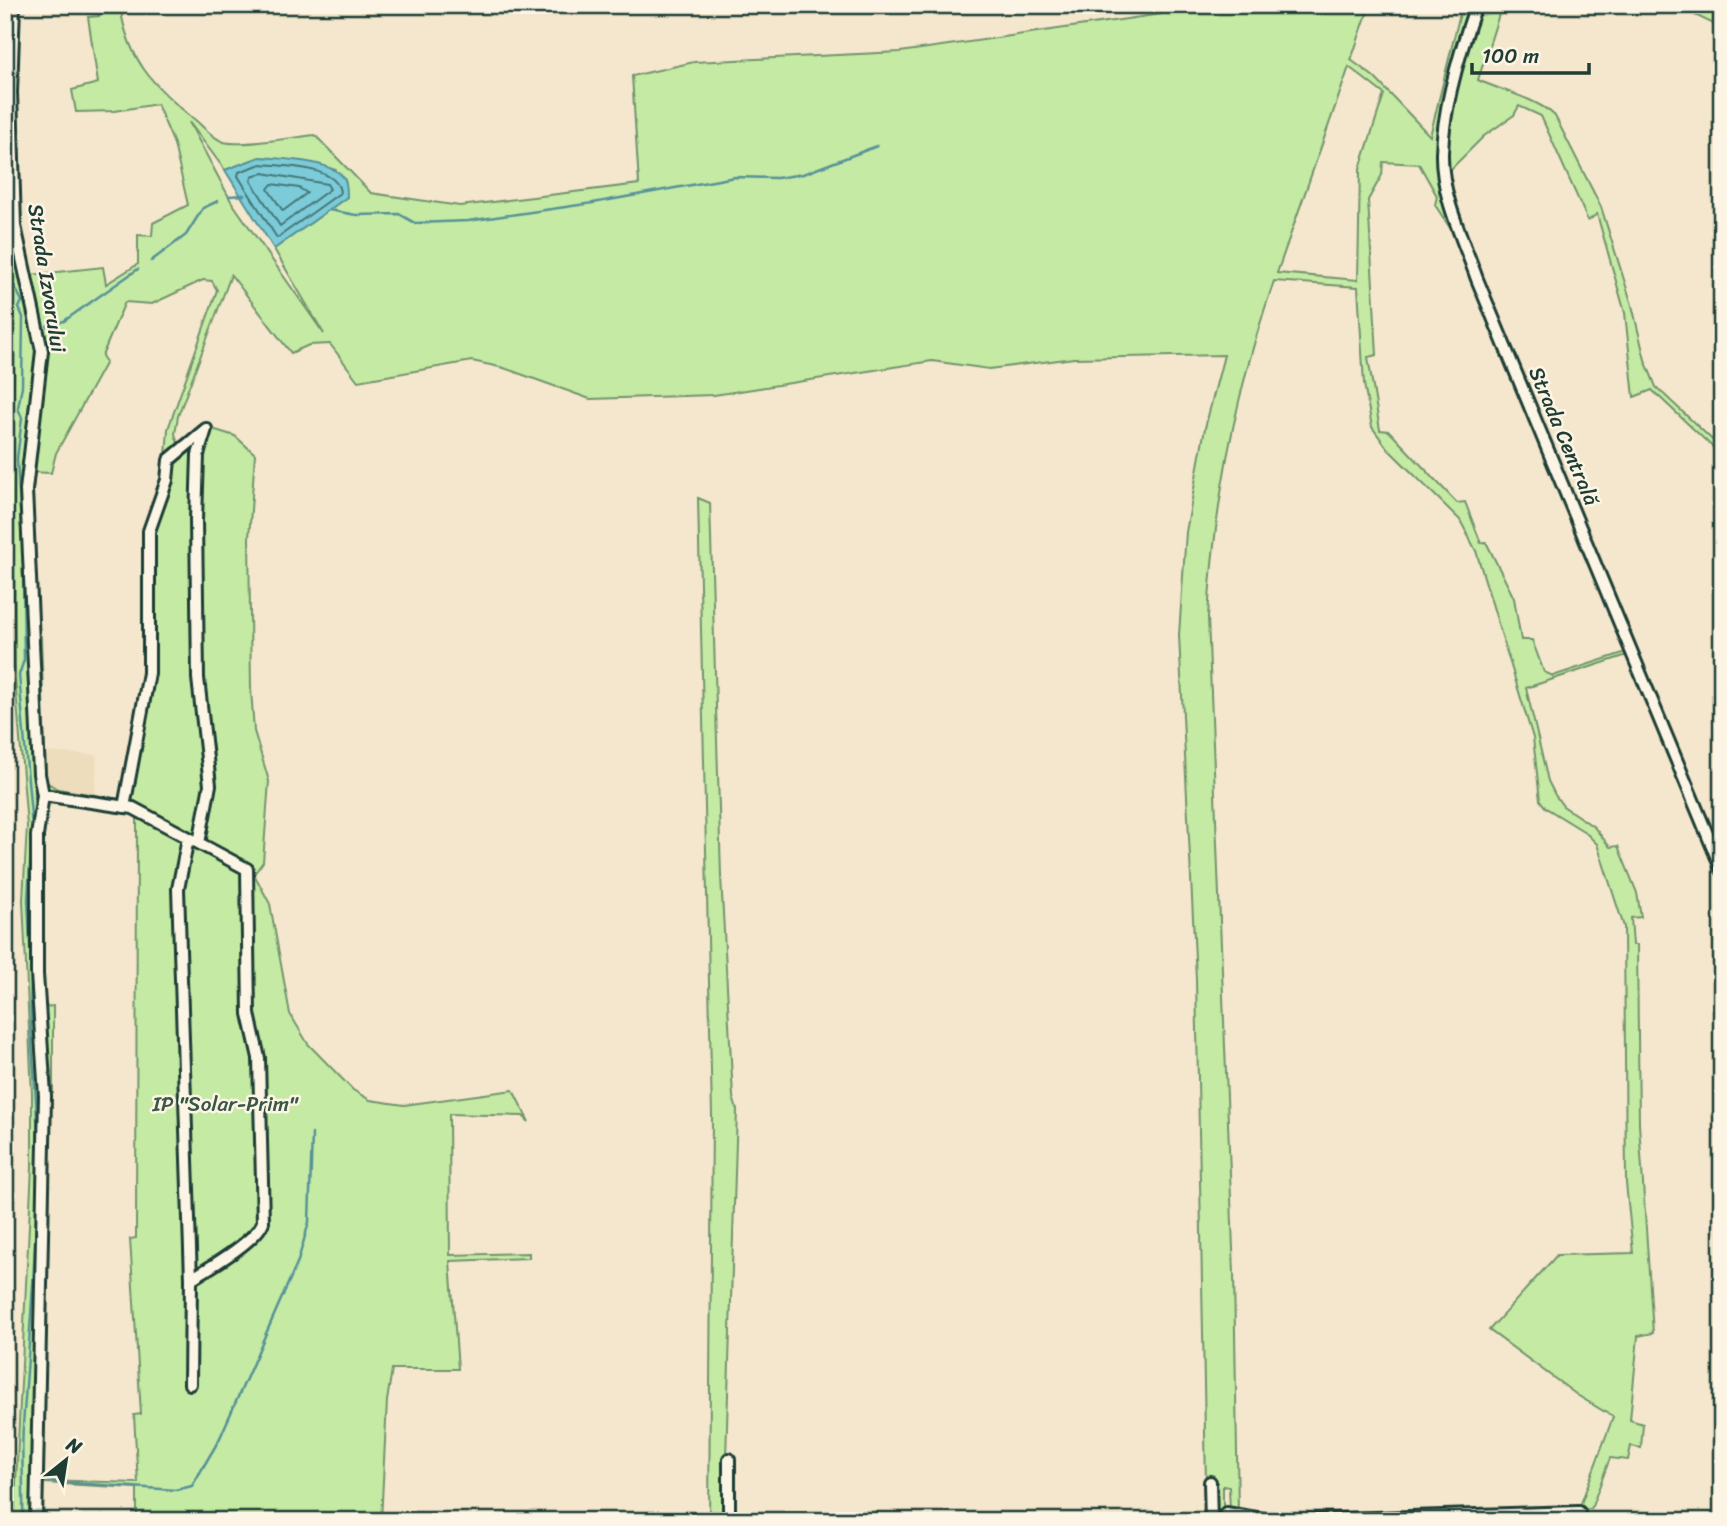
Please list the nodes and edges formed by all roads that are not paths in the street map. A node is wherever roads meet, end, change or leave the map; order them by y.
1 (14, 5) edge
2 (1476, 5) edge
3 (43, 795) junction
4 (124, 807) junction
5 (193, 840) junction
6 (1722, 870) edge
7 (191, 1279) junction
8 (190, 1384) dead end
9 (729, 1459) dead end
10 (1210, 1482) dead end
11 (1378, 1518) edge
12 (36, 1521) edge
13 (729, 1521) edge
14 (1211, 1521) edge
15 (1226, 1521) edge
16 (1276, 1521) edge
17 (1574, 1521) edge

1 - 3 street, Strada Izvorului
2 - 6 street, Strada Centrală
3 - 4 street
3 - 12 street, Strada Izvorului
4 - 5 street
4 - 5 street
5 - 7 street
5 - 7 street
7 - 8 street
9 - 13 street
10 - 14 street
11 - 16 street
11 - 17 street
15 - 16 street

